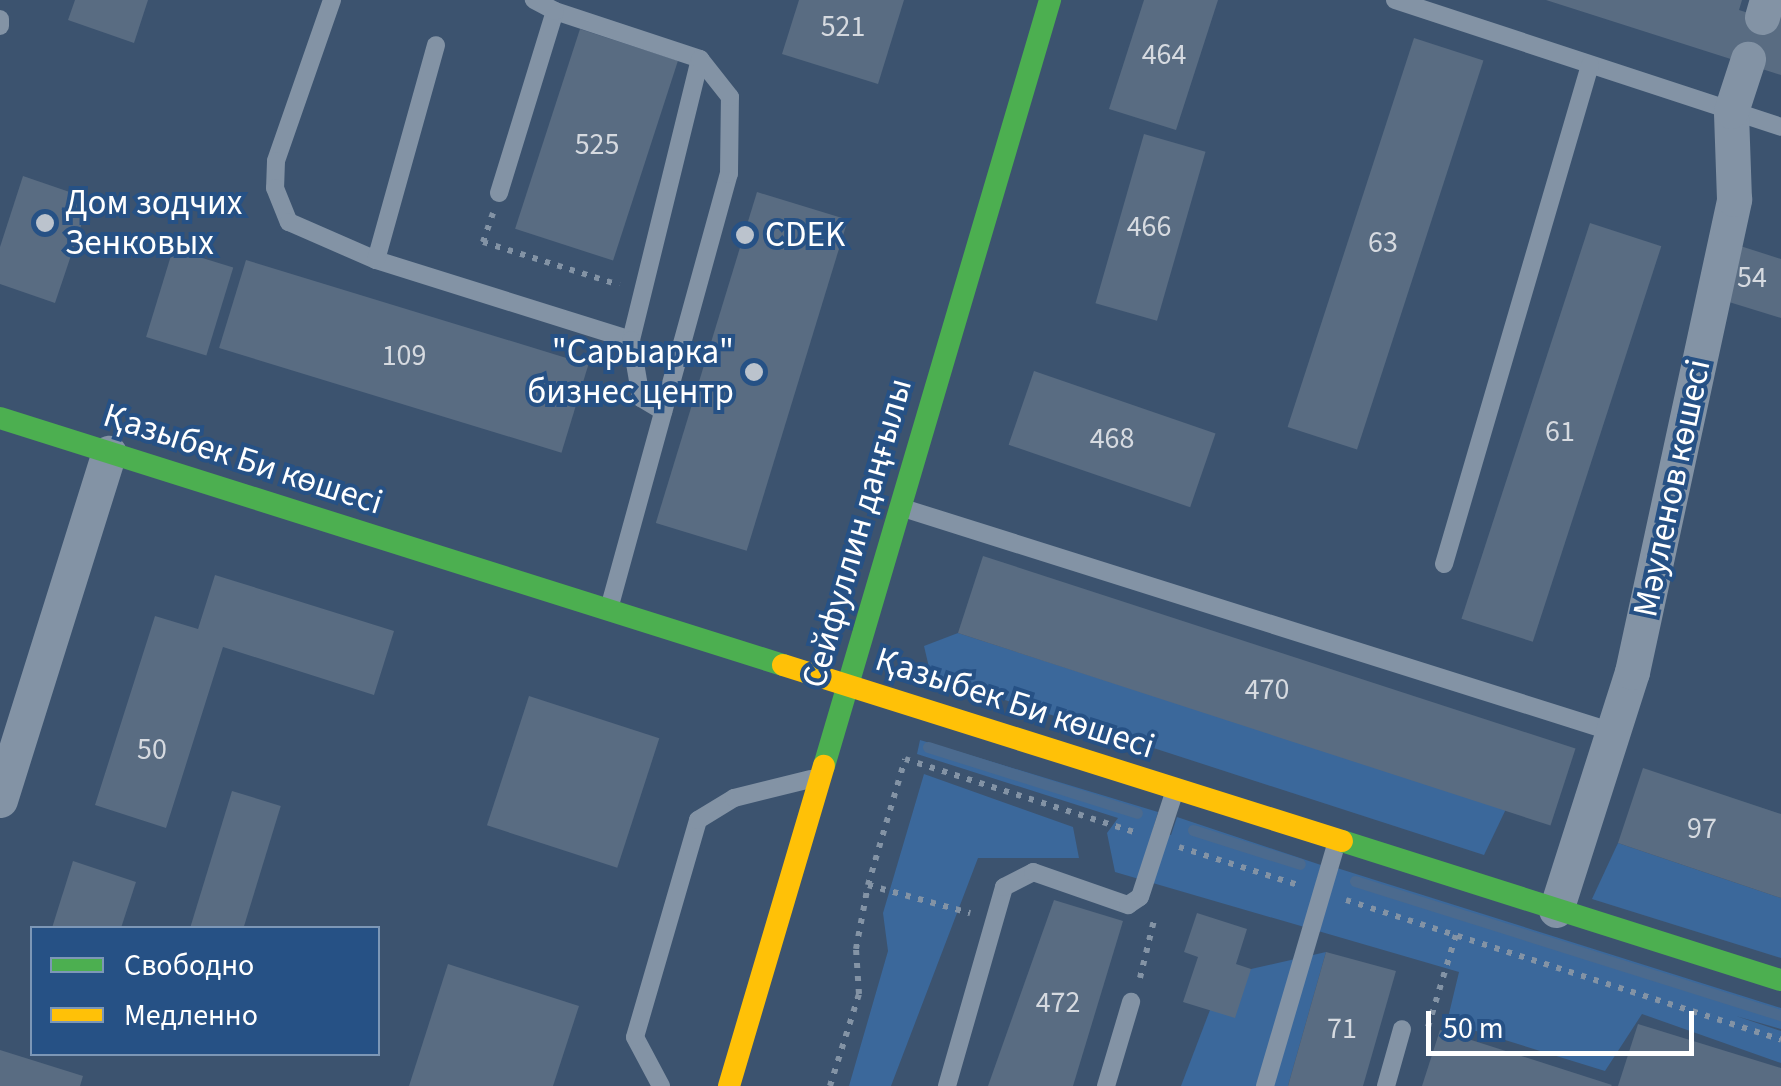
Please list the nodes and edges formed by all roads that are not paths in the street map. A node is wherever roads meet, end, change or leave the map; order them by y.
1 (332, 0) edge
2 (534, 0) edge
3 (1050, 0) edge
4 (1394, 0) edge
5 (556, 10) junction
6 (436, 45) dead end
7 (700, 59) junction
8 (1748, 59) dead end
9 (1590, 65) junction
10 (1731, 111) junction
11 (1781, 126) edge
12 (499, 193) road end
13 (376, 260) junction
14 (632, 340) junction
15 (663, 411) junction
16 (0, 418) edge
17 (109, 453) junction
18 (901, 507) junction
19 (1444, 564) dead end
20 (608, 610) junction
21 (849, 686) junction
22 (1613, 732) junction
23 (822, 777) junction
24 (1175, 790) junction
25 (0, 800) edge
26 (1337, 840) junction
27 (1556, 910) junction
28 (1781, 980) edge
29 (1131, 1002) dead end
30 (1402, 1029) dead end
31 (661, 1086) edge
32 (729, 1086) edge
33 (946, 1086) edge
34 (1106, 1086) edge
35 (1265, 1086) edge
36 (1386, 1086) edge

1 - 13 lane
2 - 5 lane
3 - 18 street, Сейфуллин даңғылы
4 - 9 lane
5 - 7 lane
5 - 12 lane
6 - 13 lane
7 - 14 lane
7 - 15 lane
8 - 10 street, Мәуленов көшесі
9 - 10 lane
9 - 19 lane
10 - 11 lane
10 - 22 street, Мәуленов көшесі
13 - 14 lane
14 - 15 lane
15 - 20 lane
16 - 17 street, Қазыбек Би көшесі
17 - 20 street, Қазыбек Би көшесі
17 - 25 street
18 - 21 street, Сейфуллин даңғылы
18 - 22 lane
20 - 21 street, Қазыбек Би көшесі
21 - 23 street, Сейфуллин даңғылы
21 - 24 street, Қазыбек Би көшесі
22 - 27 street, Мәуленов көшесі
23 - 31 lane
23 - 32 street, Сейфуллин даңғылы
24 - 26 street, Қазыбек Би көшесі
24 - 33 lane
26 - 27 street, Қазыбек Би көшесі
26 - 35 lane
27 - 28 street, Қазыбек Би көшесі
29 - 34 lane
30 - 36 lane

